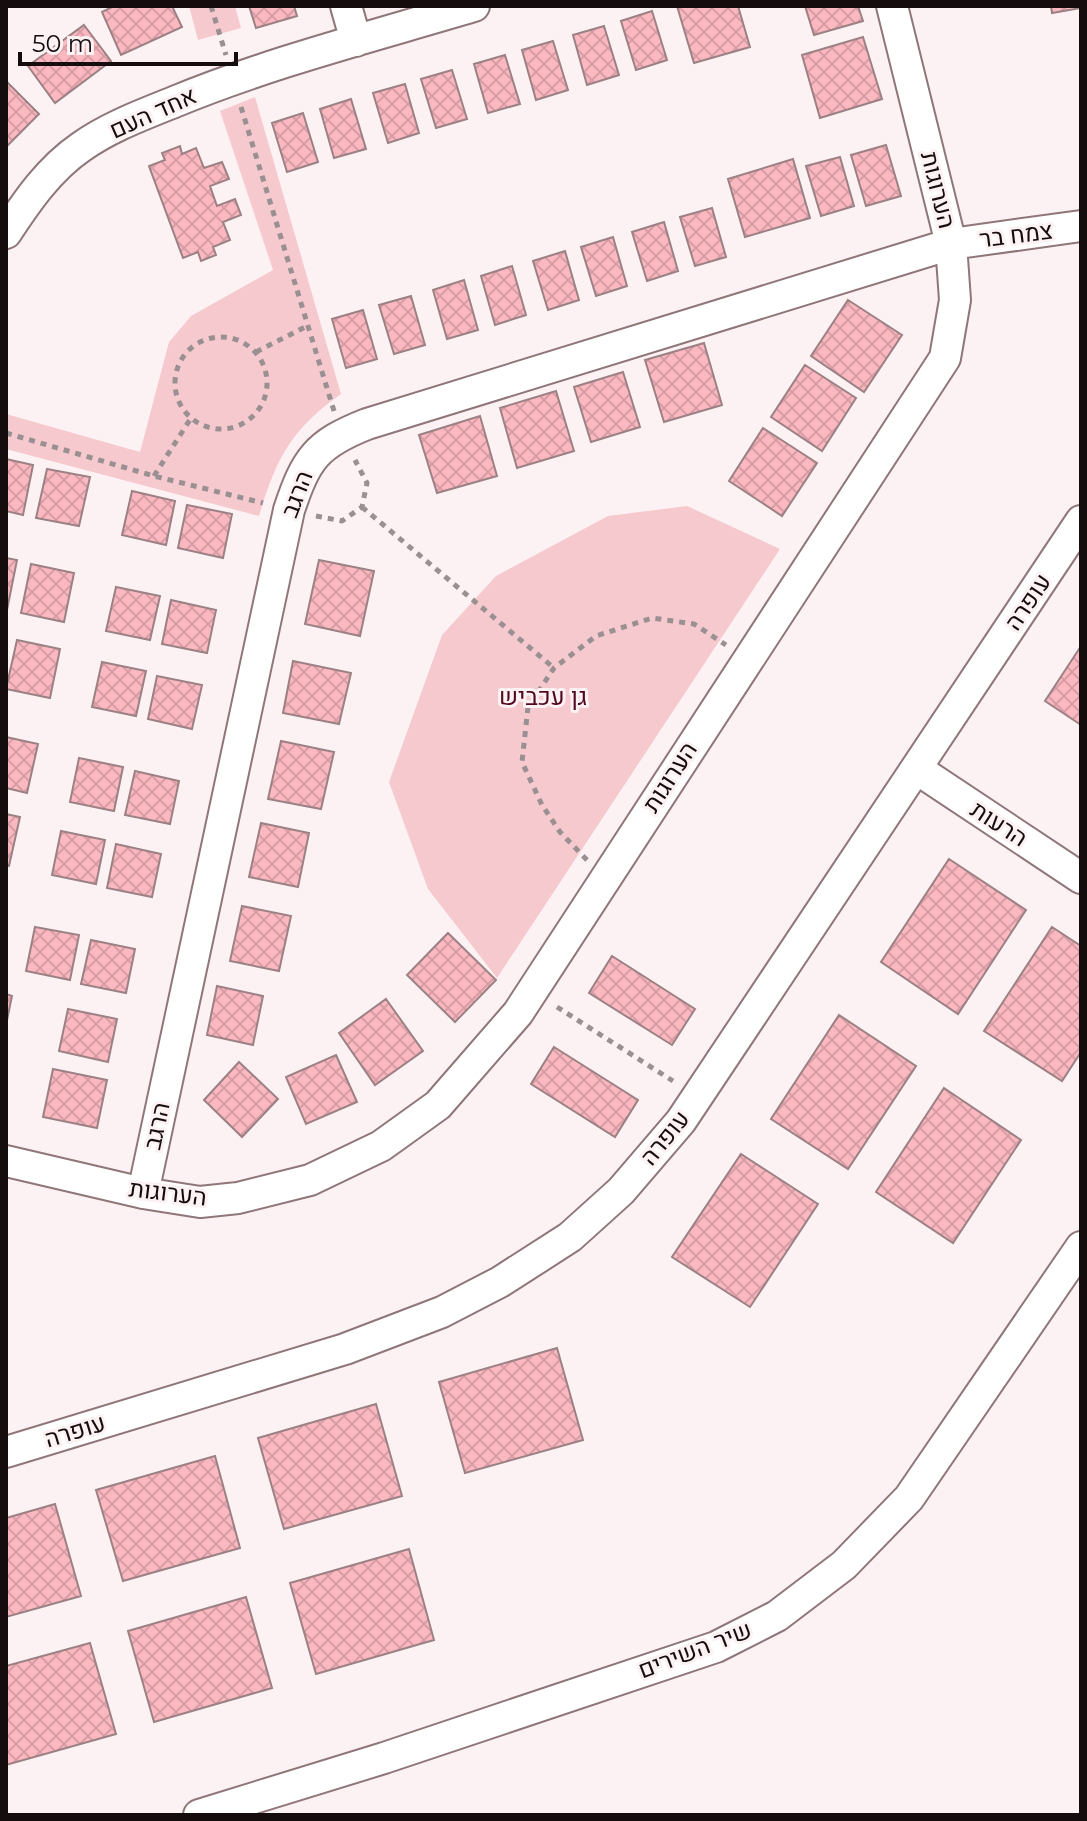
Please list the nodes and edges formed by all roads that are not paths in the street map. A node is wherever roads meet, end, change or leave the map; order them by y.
1 (346, 6) edge
2 (474, 6) edge
3 (892, 6) edge
4 (356, 41) junction
5 (1081, 226) edge
6 (6, 233) edge
7 (951, 244) junction
8 (1081, 521) edge
9 (917, 769) junction
10 (1081, 878) edge
11 (6, 1161) edge
12 (143, 1193) junction
13 (1081, 1247) edge
14 (6, 1452) edge
15 (199, 1815) edge

1 - 4 street
2 - 4 street, אחד העם
3 - 7 street, הערוגות
4 - 6 street, אחד העם
5 - 7 street, צמח בר
7 - 12 street, הערוגות
7 - 12 street, הרגב
8 - 9 street, עופרה
9 - 10 street, הרעות
9 - 14 street, עופרה
11 - 12 street, הערוגות
13 - 15 street, שיר השירים

